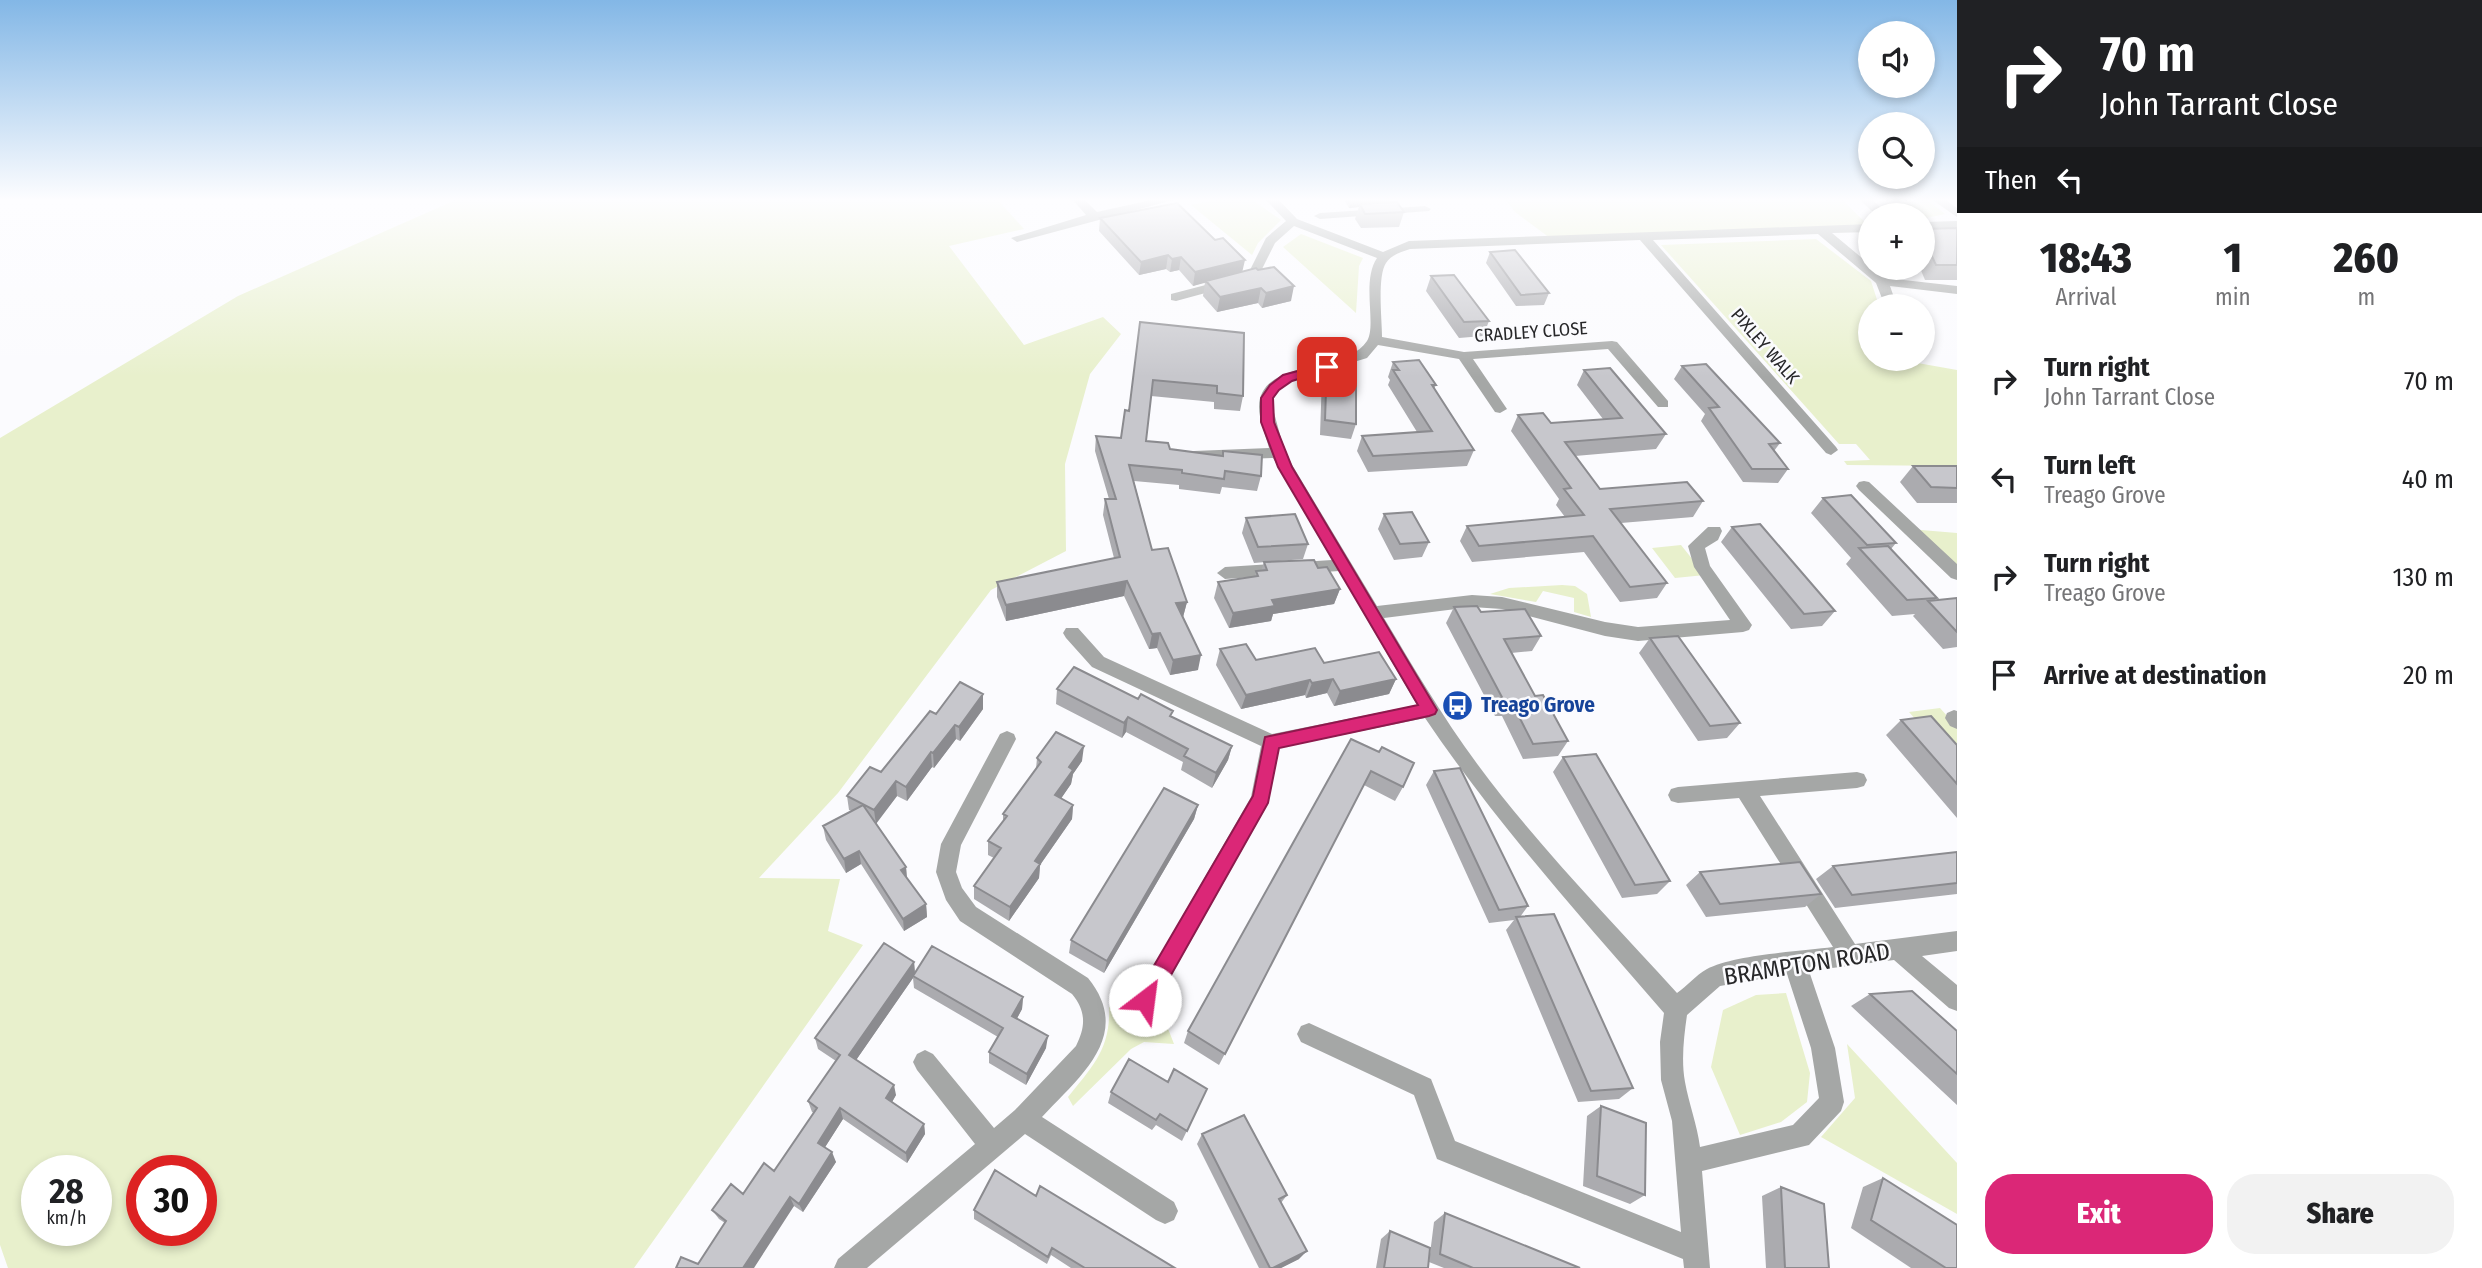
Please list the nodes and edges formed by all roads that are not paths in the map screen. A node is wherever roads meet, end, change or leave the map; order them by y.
1 (1262, 258) edge
2 (1382, 258) edge
3 (1662, 258) edge
4 (1855, 258) edge
5 (1882, 281) junction
6 (1957, 290) edge
7 (1887, 294) edge
8 (1176, 297) dead end
9 (1376, 340) junction
10 (1464, 356) junction
11 (1663, 404) dead end
12 (1500, 409) dead end
13 (1831, 450) dead end
14 (1278, 453) junction
15 (1174, 456) edge
16 (1864, 486) dead end
17 (1714, 531) dead end
18 (1342, 565) junction
19 (1225, 573) dead end
20 (1957, 574) edge
21 (1371, 613) junction
22 (1072, 633) dead end
23 (1429, 710) junction
24 (1006, 739) dead end
25 (1271, 742) junction
26 (1857, 780) dead end
27 (1745, 790) junction
28 (1678, 795) dead end
29 (1957, 941) edge
30 (1898, 949) junction
31 (1850, 955) junction
32 (1795, 963) junction
33 (1145, 1000) dead end
34 (1957, 1000) edge
35 (1676, 1009) junction
36 (1309, 1034) dead end
37 (925, 1062) dead end
38 (1024, 1119) junction
39 (993, 1146) junction
40 (1689, 1162) junction
41 (1165, 1211) dead end
42 (1697, 1260) edge
43 (847, 1268) edge

1 - 8 street
2 - 9 street
3 - 13 street, PIXLEY WALK
4 - 5 street
5 - 6 street
5 - 7 street
9 - 10 street, CRADLEY CLOSE
9 - 14 street
10 - 11 street, CRADLEY CLOSE
10 - 12 street
14 - 15 street
14 - 18 street
16 - 20 street
17 - 21 street
18 - 19 street
18 - 21 street
21 - 23 street
22 - 25 street
23 - 25 street
23 - 35 street
24 - 38 street
25 - 33 street
26 - 27 street
27 - 28 street
27 - 31 street
29 - 30 street, BRAMPTON ROAD
30 - 31 street, BRAMPTON ROAD
30 - 34 street
31 - 32 street, BRAMPTON ROAD
32 - 35 street, BRAMPTON ROAD
32 - 40 street
35 - 40 street
36 - 42 street
37 - 39 street
38 - 39 street
38 - 41 street
39 - 43 street
40 - 42 street

